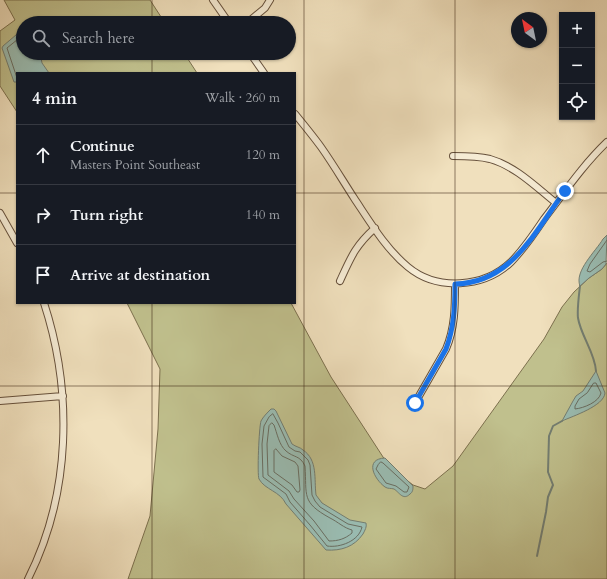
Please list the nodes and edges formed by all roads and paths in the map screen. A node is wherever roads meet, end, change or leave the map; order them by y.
1 (213, 0) edge
2 (270, 0) edge
3 (224, 16) edge
4 (255, 16) edge
5 (255, 60) edge
6 (263, 72) edge
7 (296, 115) edge
8 (607, 142) edge
9 (453, 156) dead end
10 (556, 203) junction
11 (0, 213) edge
12 (375, 228) junction
13 (16, 241) edge
14 (340, 281) dead end
15 (455, 284) junction
16 (44, 304) edge
17 (63, 396) junction
18 (0, 400) edge
19 (415, 403) dead end
20 (28, 579) edge

1 - 3 street
2 - 4 street
5 - 6 street
7 - 12 street
8 - 10 street
9 - 10 street
10 - 15 street
11 - 13 street
12 - 14 street
12 - 15 street
15 - 19 street
16 - 17 street
17 - 18 street
17 - 20 street

